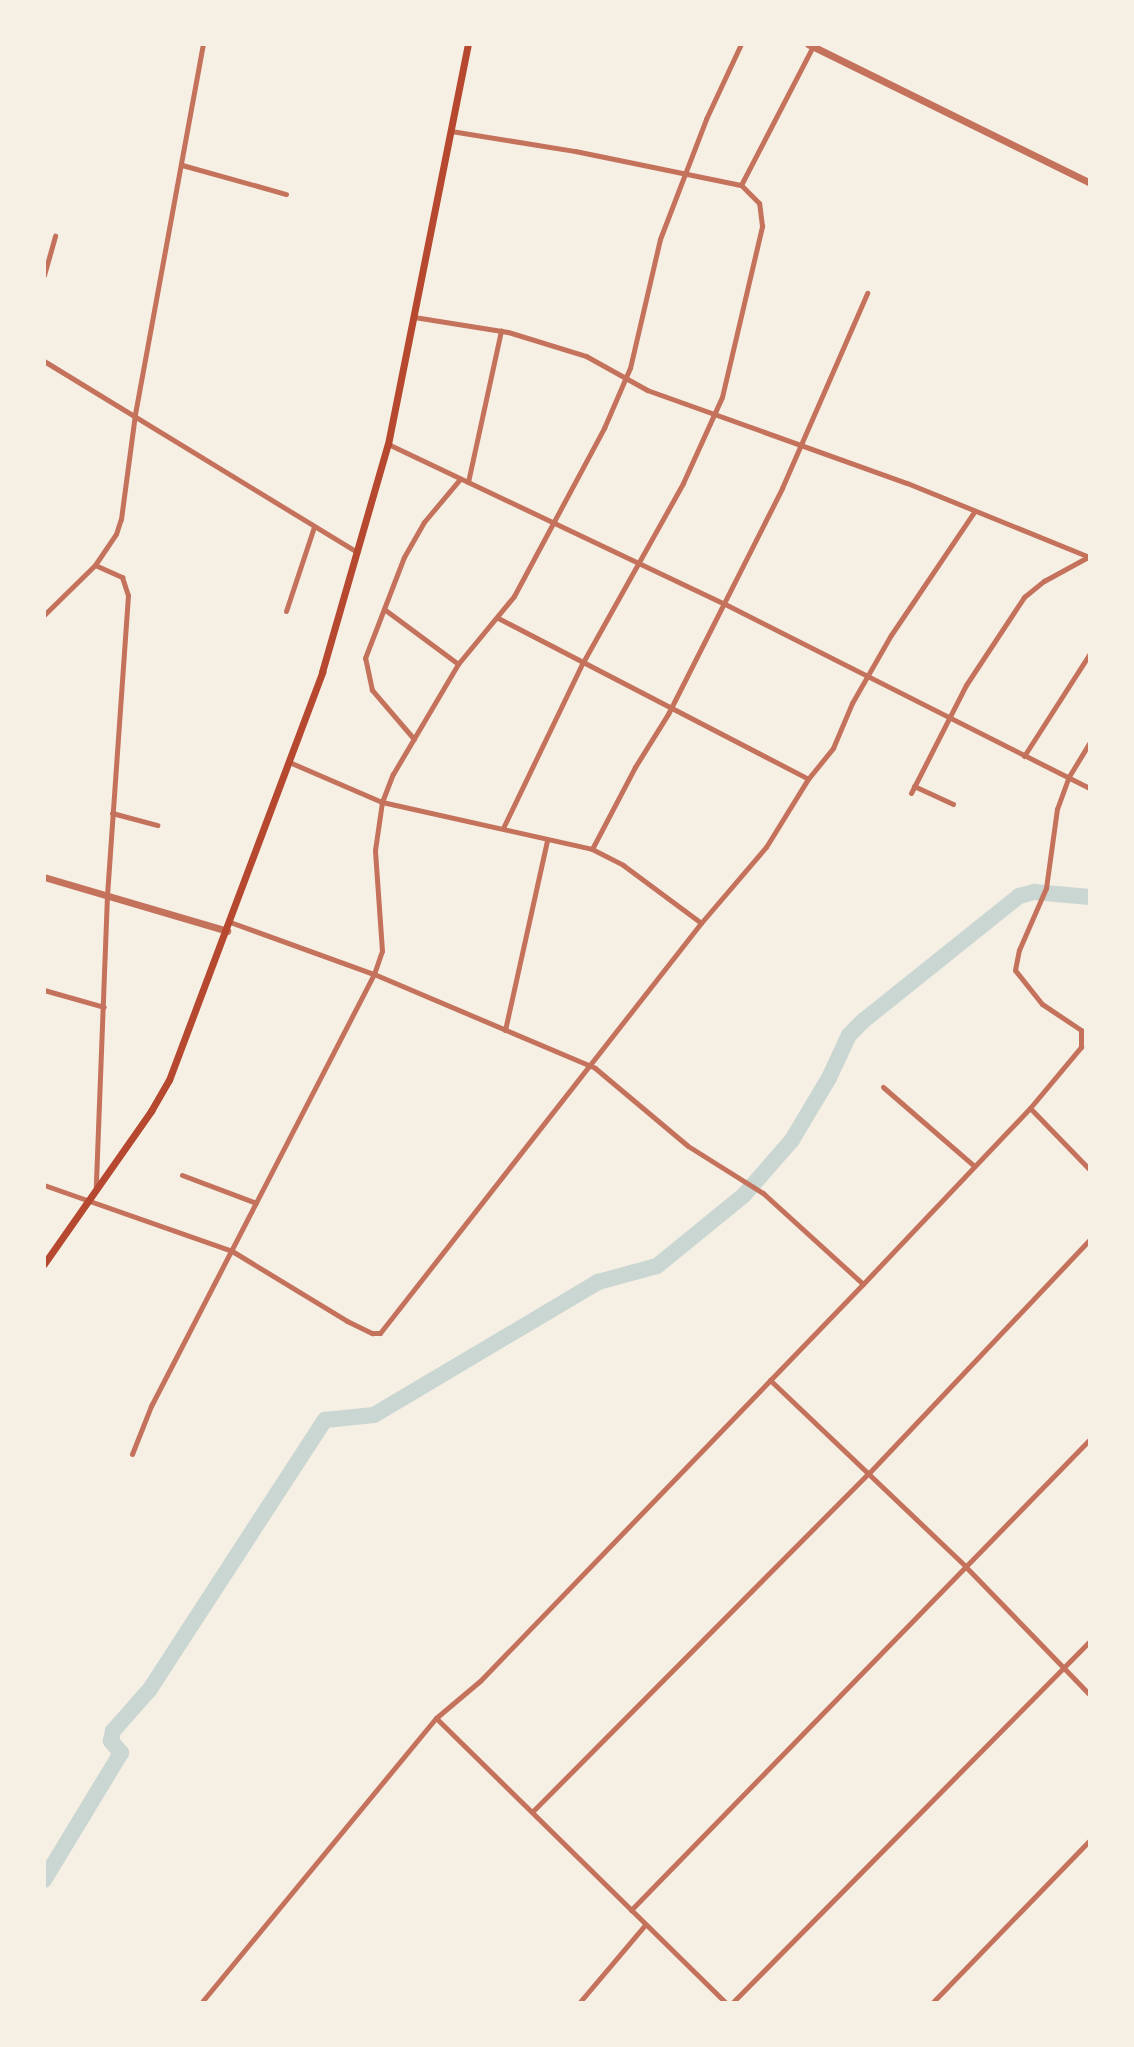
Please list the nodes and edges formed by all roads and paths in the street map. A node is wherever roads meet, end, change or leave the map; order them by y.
1 (203, 44) edge
2 (468, 44) edge
3 (741, 44) edge
4 (810, 45) edge
5 (451, 131) junction
6 (182, 165) junction
7 (684, 172) junction
8 (1090, 183) edge
9 (741, 185) junction
10 (286, 194) dead end
11 (55, 236) dead end
12 (44, 275) edge
13 (867, 293) dead end
14 (413, 316) junction
15 (501, 331) junction
16 (44, 361) edge
17 (626, 377) junction
18 (715, 415) junction
19 (135, 416) junction
20 (388, 444) junction
21 (801, 447) junction
22 (460, 479) junction
23 (468, 483) junction
24 (974, 512) junction
25 (553, 524) junction
26 (314, 527) junction
27 (358, 553) junction
28 (1089, 556) edge
29 (635, 564) junction
30 (95, 565) junction
31 (723, 603) junction
32 (384, 609) junction
33 (286, 611) dead end
34 (44, 615) edge
35 (498, 618) junction
36 (1090, 653) edge
37 (458, 664) junction
38 (582, 664) junction
39 (867, 676) junction
40 (670, 709) junction
41 (949, 719) junction
42 (414, 739) junction
43 (1090, 742) edge
44 (1024, 756) junction
45 (289, 762) junction
46 (1068, 778) junction
47 (808, 779) junction
48 (914, 786) junction
49 (1090, 788) edge
50 (911, 793) dead end
51 (382, 802) junction
52 (953, 804) dead end
53 (112, 813) junction
54 (157, 825) dead end
55 (503, 828) junction
56 (547, 840) junction
57 (592, 849) junction
58 (44, 877) edge
59 (107, 895) junction
60 (230, 922) junction
61 (701, 923) junction
62 (227, 931) junction
63 (368, 971) junction
64 (44, 990) edge
65 (104, 1007) junction
66 (505, 1031) junction
67 (592, 1066) junction
68 (883, 1087) dead end
69 (1030, 1108) junction
70 (973, 1165) junction
71 (1090, 1170) edge
72 (182, 1175) dead end
73 (44, 1185) edge
74 (96, 1189) junction
75 (89, 1200) junction
76 (254, 1201) junction
77 (1090, 1239) edge
78 (231, 1250) junction
79 (44, 1264) edge
80 (863, 1284) junction
81 (770, 1380) junction
82 (1090, 1439) edge
83 (132, 1454) dead end
84 (869, 1473) junction
85 (965, 1566) junction
86 (1090, 1641) edge
87 (1063, 1669) junction
88 (1090, 1695) edge
89 (436, 1718) junction
90 (533, 1811) junction
91 (1090, 1840) edge
92 (631, 1910) junction
93 (645, 1925) junction
94 (201, 2003) edge
95 (579, 2003) edge
96 (726, 2003) edge
97 (732, 2003) edge
98 (932, 2003) edge

1 - 6 street
2 - 5 main road
3 - 7 street
4 - 8 street
4 - 9 street
5 - 7 street
5 - 14 main road
6 - 10 street
6 - 19 street
7 - 9 street
7 - 17 street
9 - 18 street
11 - 12 street
13 - 21 street
14 - 15 street
14 - 20 main road
15 - 17 street
15 - 23 street
16 - 19 street
17 - 18 street
17 - 25 street
18 - 21 street
18 - 29 street
19 - 26 street
19 - 30 street
20 - 22 street
20 - 27 main road
21 - 24 street
21 - 31 street
22 - 23 street
22 - 32 street
23 - 25 street
24 - 28 street
24 - 39 street
25 - 29 street
25 - 35 street
26 - 27 street
26 - 33 street
27 - 45 main road
28 - 41 street
29 - 31 street
29 - 38 street
30 - 34 street
30 - 53 street
31 - 39 street
31 - 40 street
32 - 37 street
32 - 42 street
35 - 37 street
35 - 38 street
36 - 44 street
37 - 42 street
38 - 40 street
38 - 55 street
39 - 41 street
39 - 47 street
40 - 47 street
40 - 57 street
41 - 44 street
41 - 48 street
42 - 51 street
43 - 46 street
44 - 46 street
45 - 51 street
45 - 60 main road
46 - 49 street
46 - 69 street
47 - 61 street
48 - 50 street
48 - 52 street
51 - 55 street
51 - 63 street
53 - 54 street
53 - 59 street
55 - 56 street
56 - 57 street
56 - 66 street
57 - 61 street
58 - 59 street
59 - 62 street
59 - 65 street
60 - 62 main road
60 - 63 street
61 - 67 street
62 - 74 main road
63 - 66 street
63 - 76 street
64 - 65 street
65 - 74 street
66 - 67 street
67 - 78 street
67 - 80 street
68 - 70 street
69 - 70 street
69 - 71 street
70 - 80 street
72 - 76 street
73 - 75 street
74 - 75 main road
75 - 78 street
75 - 79 main road
76 - 78 street
77 - 84 street
78 - 83 street
80 - 81 street
81 - 84 street
81 - 89 street
82 - 85 street
84 - 85 street
84 - 90 street
85 - 87 street
85 - 92 street
86 - 87 street
87 - 88 street
87 - 97 street
89 - 90 street
89 - 94 street
90 - 92 street
91 - 98 street
92 - 93 street
93 - 95 street
93 - 96 street

